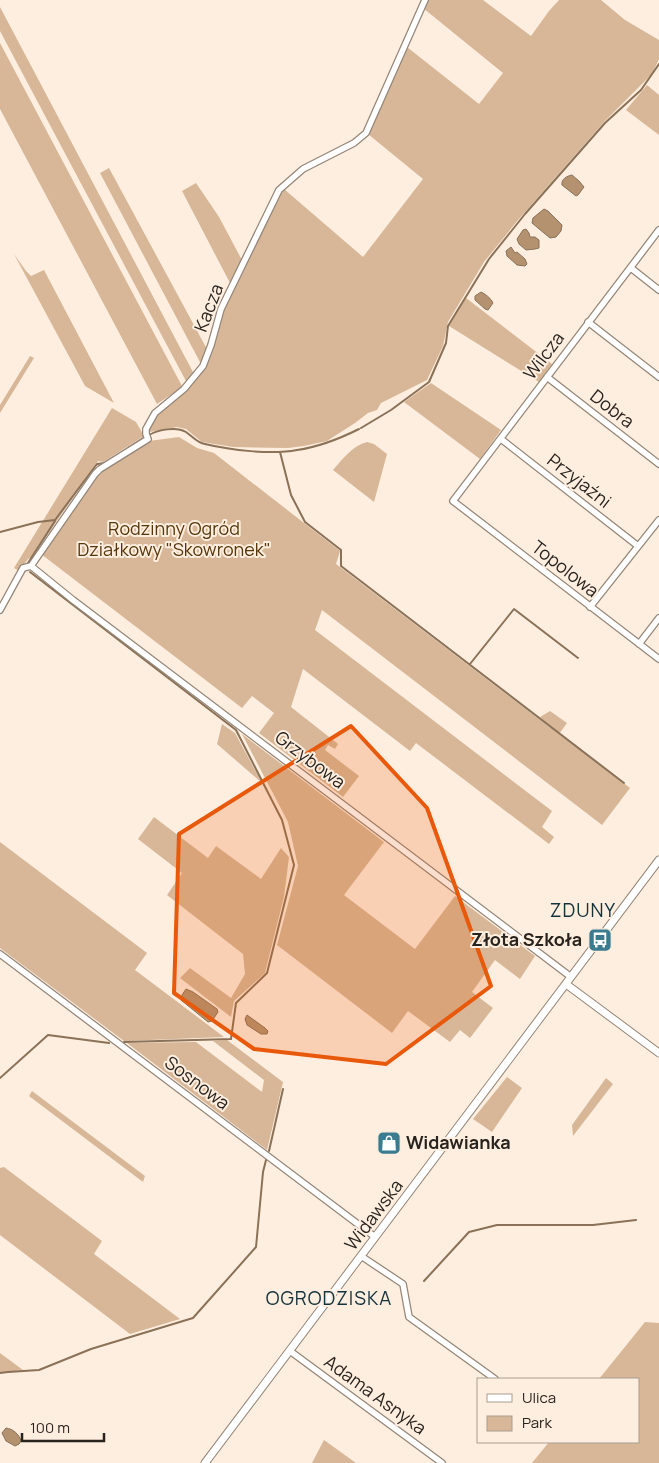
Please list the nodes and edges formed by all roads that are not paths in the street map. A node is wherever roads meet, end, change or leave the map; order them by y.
1 (425, 0) edge
2 (659, 230) edge
3 (631, 268) junction
4 (659, 290) edge
5 (588, 322) junction
6 (547, 377) junction
7 (659, 377) edge
8 (501, 439) junction
9 (659, 464) edge
10 (453, 501) joint
11 (659, 520) edge
12 (638, 546) junction
13 (31, 566) junction
14 (590, 607) junction
15 (0, 610) edge
16 (659, 618) edge
17 (639, 644) junction
18 (659, 659) edge
19 (659, 860) edge
20 (0, 954) edge
21 (571, 977) junction
22 (566, 984) junction
23 (659, 1053) edge
24 (375, 1237) junction
25 (361, 1256) junction
26 (290, 1351) junction
27 (494, 1378) edge
28 (205, 1463) edge
29 (442, 1463) edge

1 - 13 street, Kacza
2 - 3 street, Wilcza
3 - 4 street
3 - 5 street, Wilcza
5 - 6 street, Wilcza
5 - 7 street
6 - 8 street, Wilcza
6 - 9 street, Dobra
8 - 10 street, Wilcza
8 - 12 street, Przyjaźni
10 - 14 street, Topolowa
11 - 12 street
12 - 14 street
13 - 15 street, Kacza
13 - 21 street, Grzybowa
14 - 17 street, Topolowa
16 - 17 street
17 - 18 street, Topolowa
19 - 21 street, Widawska
20 - 24 street, Sosnowa
21 - 22 street, Widawska
22 - 23 street
22 - 24 street, Widawska
24 - 25 street, Widawska
25 - 26 street, Widawska
25 - 27 street
26 - 28 street, Widawska
26 - 29 street, Adama Asnyka

